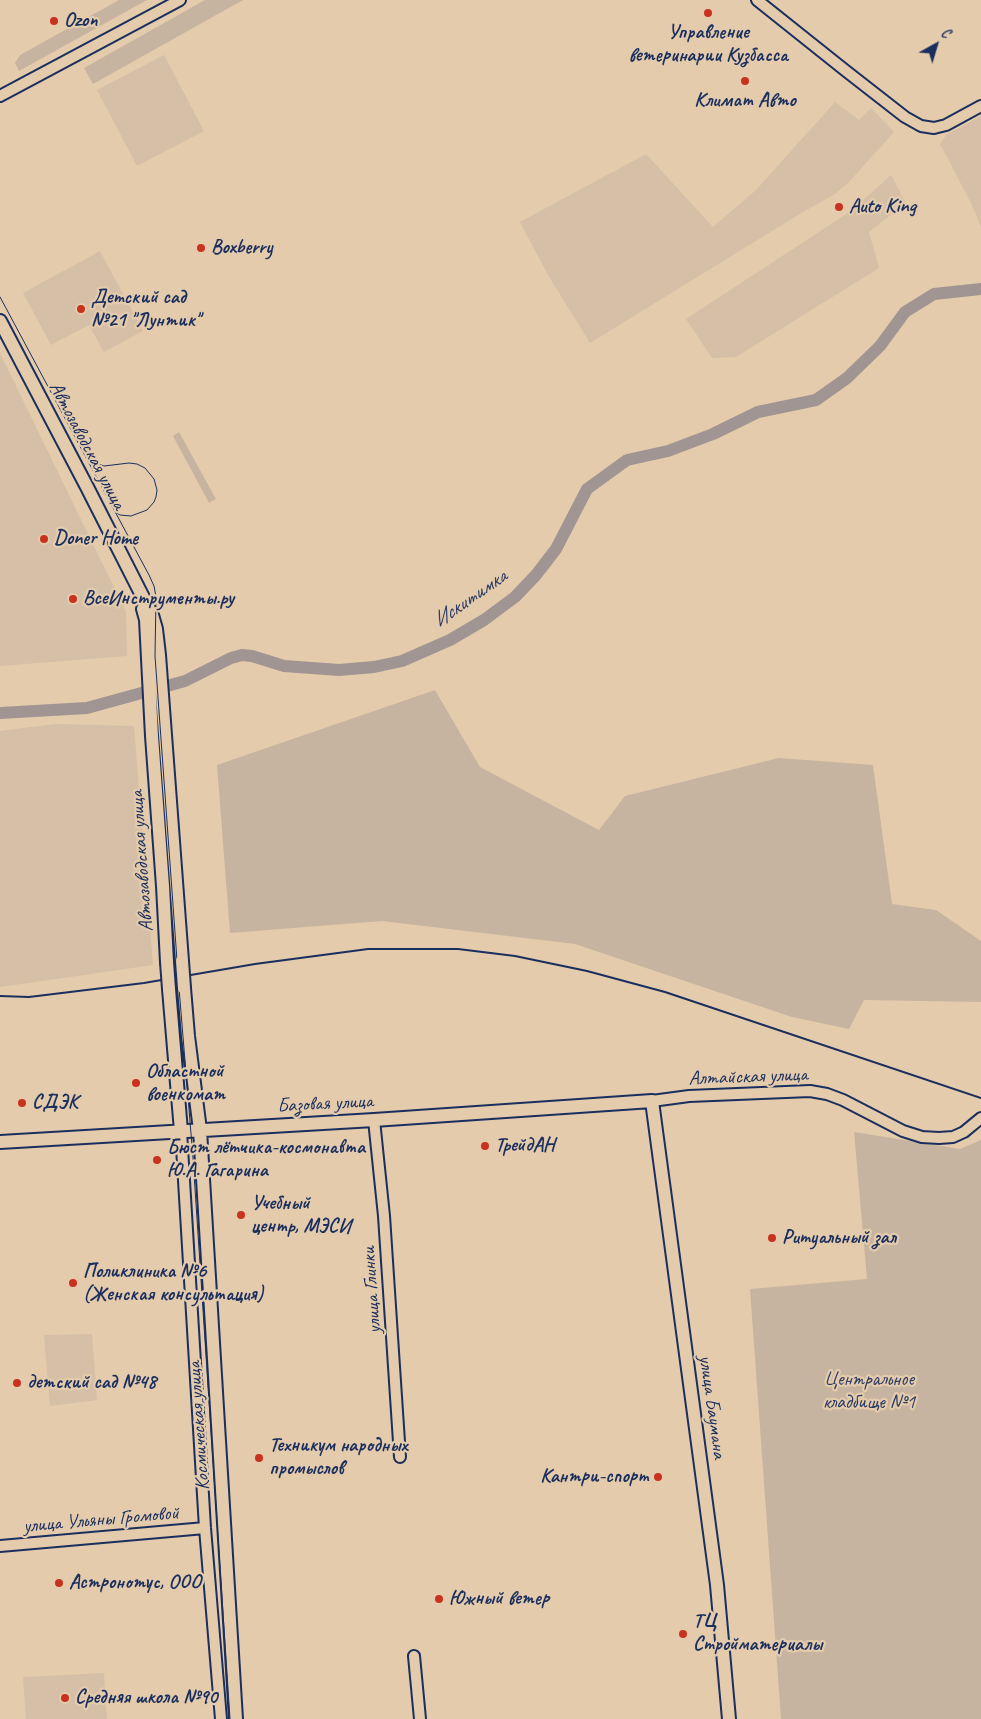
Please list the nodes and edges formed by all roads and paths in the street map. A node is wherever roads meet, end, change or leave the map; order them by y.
1 (180, 0) edge
2 (757, 0) edge
3 (0, 96) edge
4 (981, 106) edge
5 (0, 321) edge
6 (153, 656) junction
7 (184, 988) joint
8 (652, 1101) junction
9 (981, 1118) edge
10 (374, 1120) junction
11 (200, 1130) junction
12 (181, 1131) junction
13 (0, 1142) edge
14 (400, 1457) dead end
15 (205, 1528) junction
16 (0, 1546) edge
17 (414, 1656) dead end
18 (221, 1719) edge
19 (236, 1719) edge
20 (420, 1719) edge
21 (729, 1719) edge

1 - 3 street
2 - 4 street
5 - 6 main road, Автозаводская улица
6 - 7 main road, Автозаводская улица, bridge
6 - 12 main road, Автозаводская улица, bridge
7 - 11 main road, Космическая улица
8 - 9 street, Алтайская улица
8 - 10 main road, Базовая улица
8 - 21 main road, улица Баумана
10 - 11 main road, Базовая улица
10 - 14 street, улица Глинки
11 - 12 main road, Базовая улица
11 - 19 main road, Космическая улица
12 - 13 main road, Базовая улица
12 - 15 street, Космическая улица
15 - 16 street, улица Ульяны Громовой
15 - 18 street, Космическая улица
17 - 20 street

